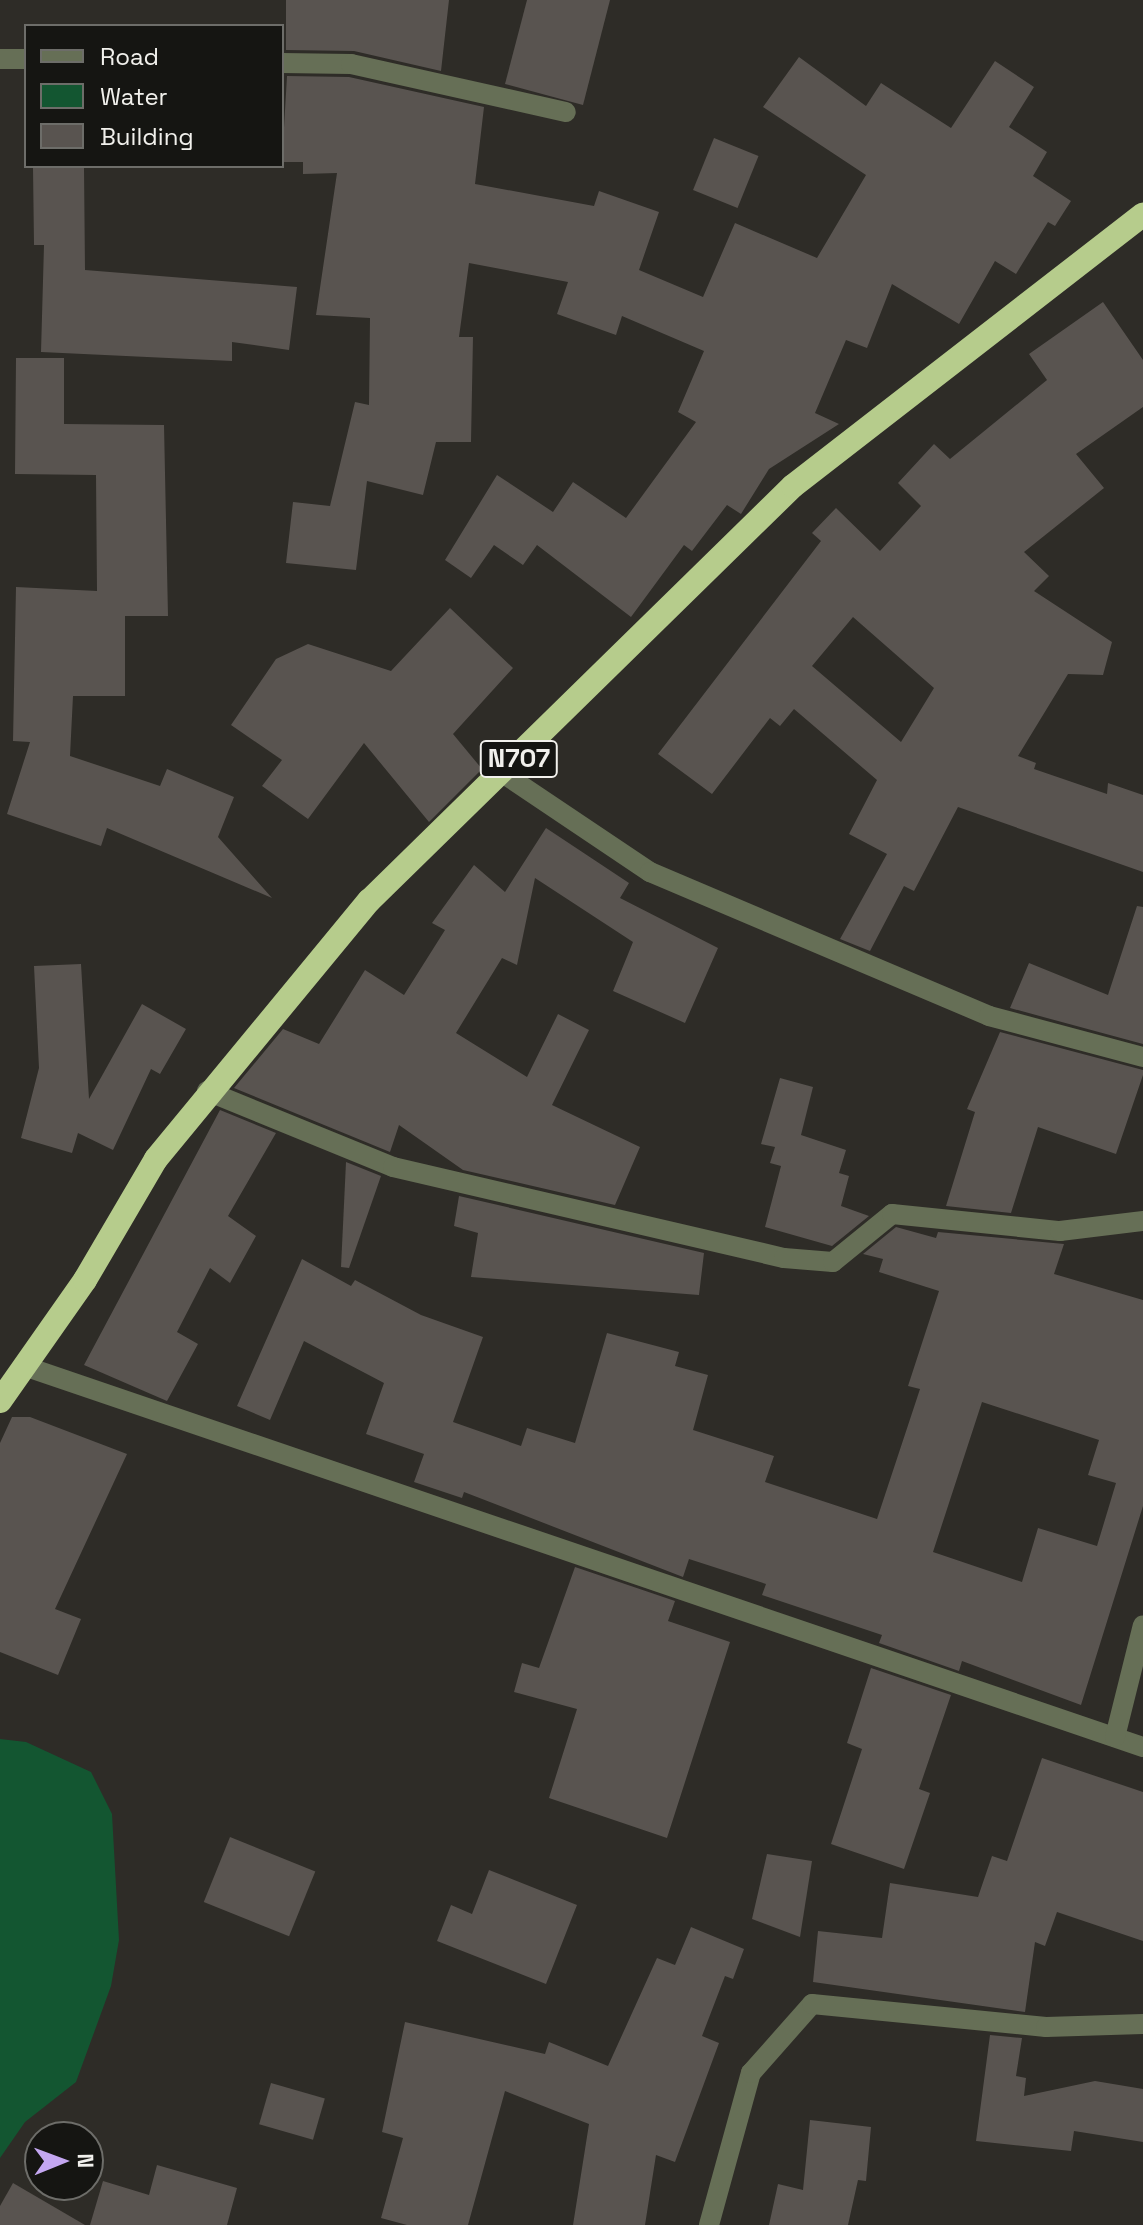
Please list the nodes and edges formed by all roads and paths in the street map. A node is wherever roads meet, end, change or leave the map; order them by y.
1 (0, 59) edge
2 (24, 59) edge
3 (284, 63) edge
4 (566, 112) dead end
5 (1143, 215) edge
6 (504, 774) junction
7 (1143, 1057) edge
8 (207, 1091) junction
9 (1143, 1221) edge
10 (24, 1366) junction
11 (0, 1401) edge
12 (1143, 1625) edge
13 (1115, 1737) junction
14 (1143, 1747) edge
15 (1143, 2024) edge
16 (709, 2225) edge

1 - 2 street
3 - 4 street
5 - 6 highway, N707
6 - 7 street
6 - 8 highway, N707
8 - 9 street
8 - 10 highway, N707
10 - 11 highway, N707
10 - 13 street
12 - 13 street
13 - 14 street
15 - 16 street

